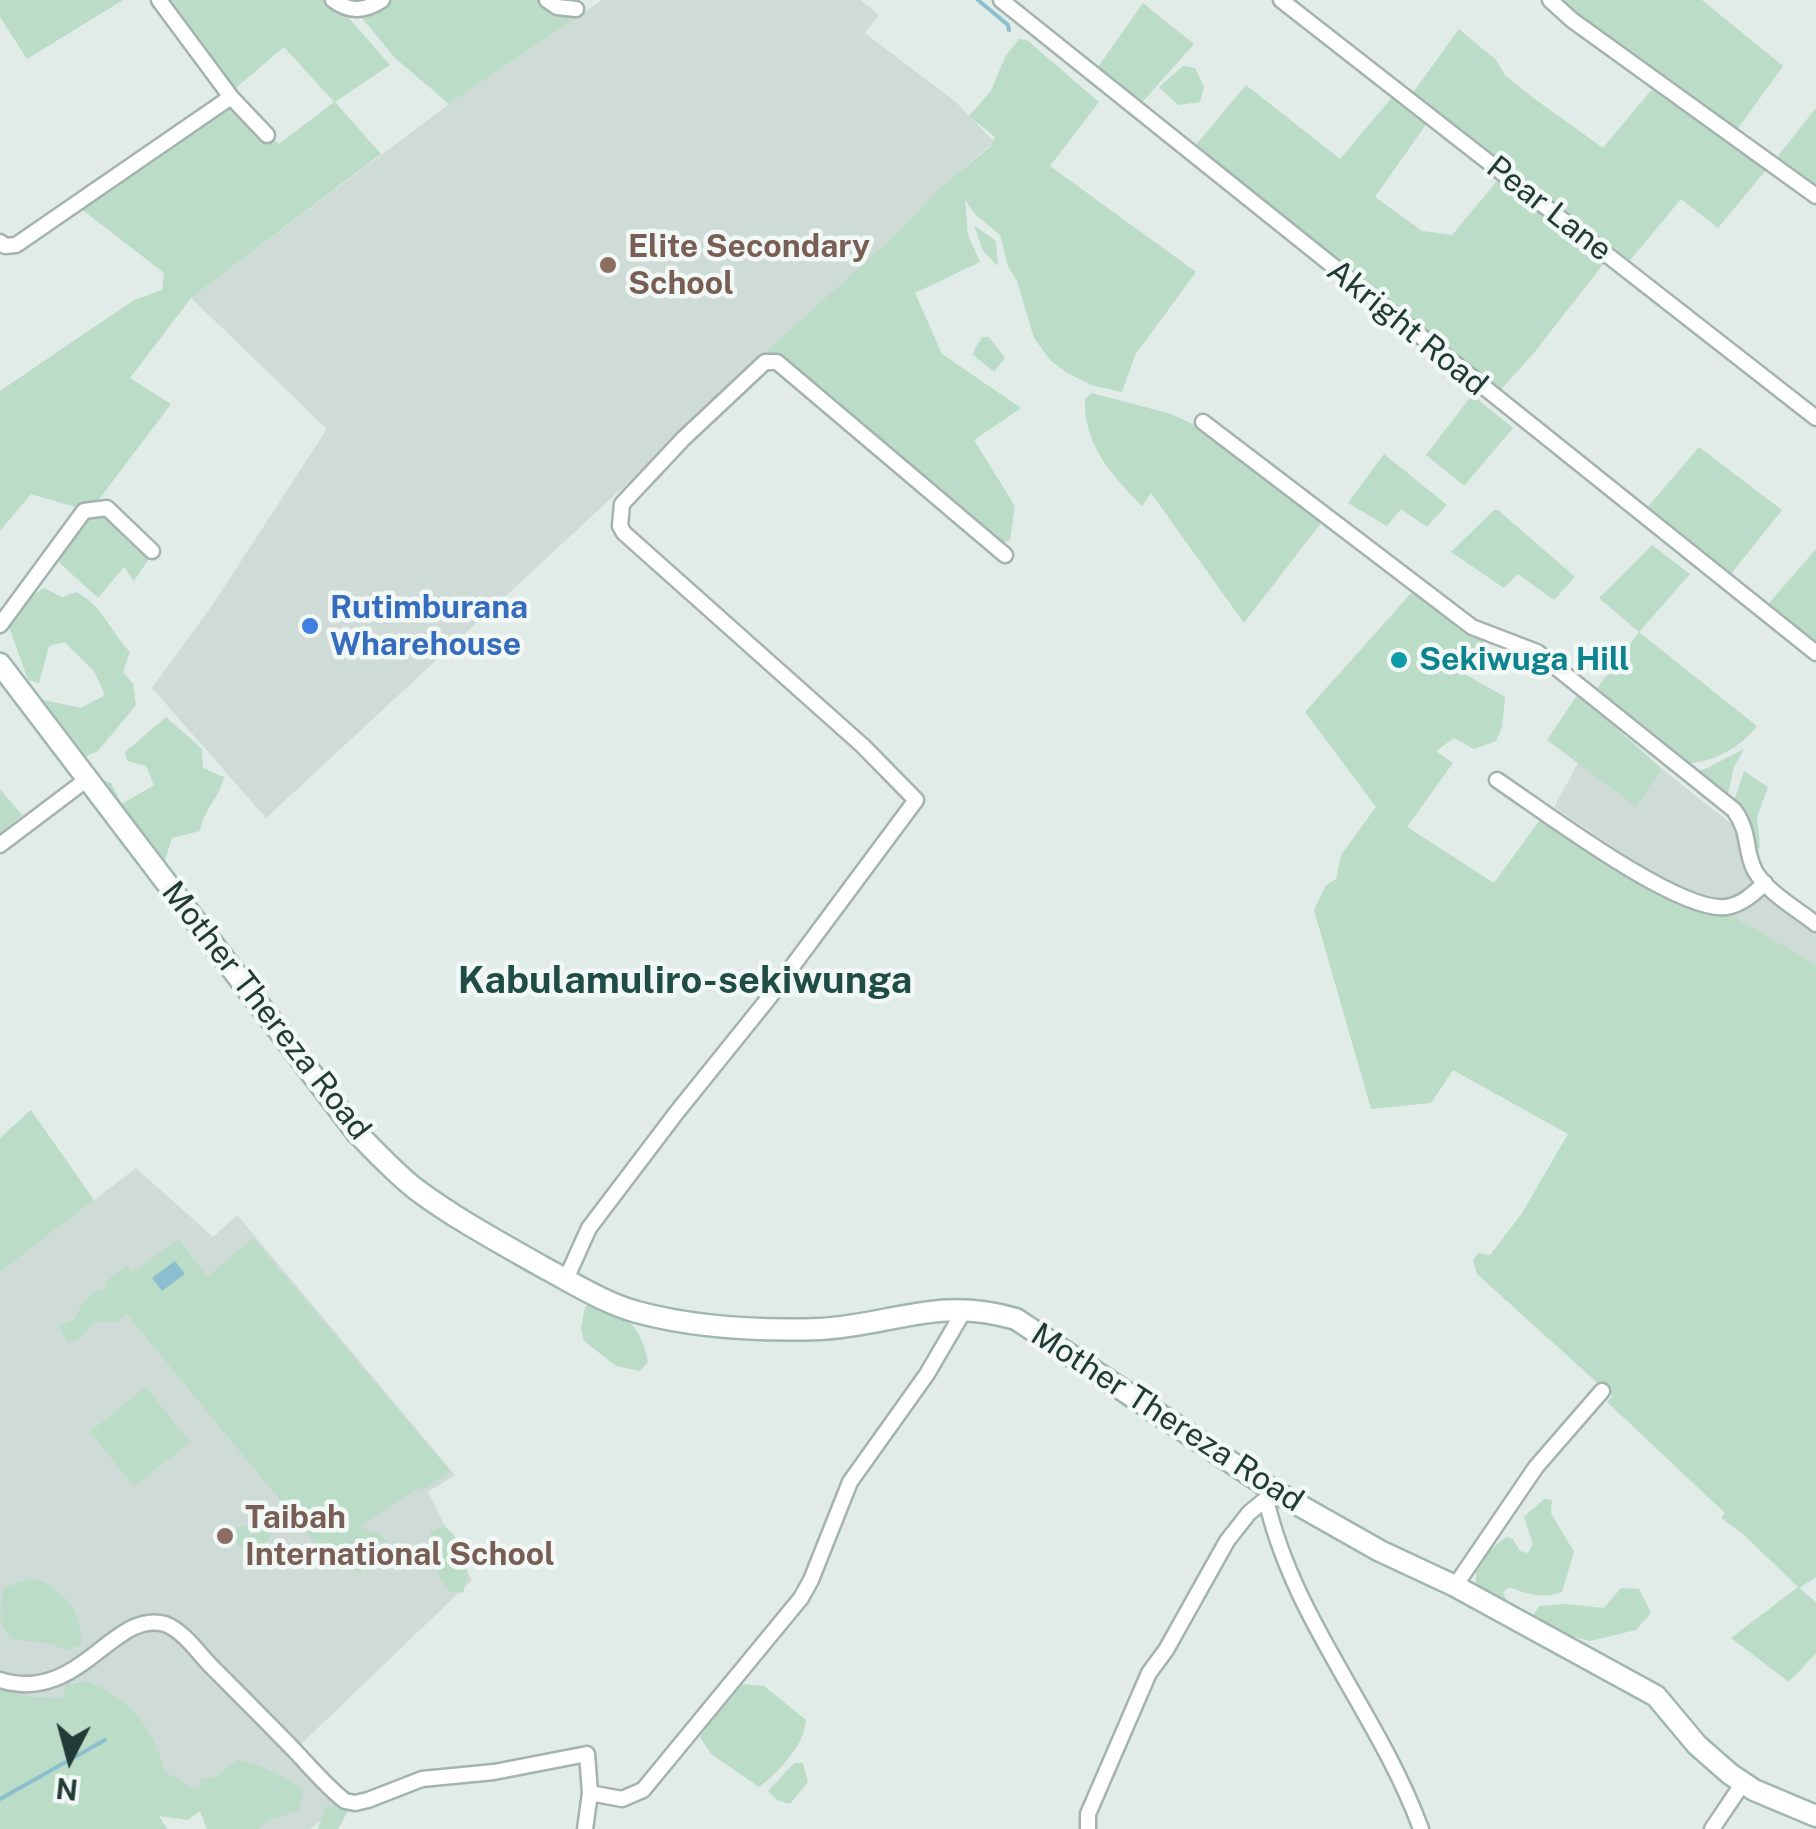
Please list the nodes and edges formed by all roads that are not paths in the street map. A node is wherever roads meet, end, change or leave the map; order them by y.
1 (159, 0) edge
2 (334, 0) edge
3 (382, 0) edge
4 (546, 0) edge
5 (1001, 0) edge
6 (1282, 0) edge
7 (1550, 0) edge
8 (576, 9) dead end
9 (231, 96) junction
10 (267, 134) dead end
11 (1816, 196) edge
12 (0, 242) edge
13 (1816, 418) edge
14 (1203, 422) dead end
15 (152, 551) dead end
16 (1005, 555) dead end
17 (0, 624) edge
18 (1816, 653) edge
19 (0, 664) edge
20 (86, 780) junction
21 (1497, 780) dead end
22 (0, 845) edge
23 (1765, 883) junction
24 (1816, 924) edge
25 (566, 1279) junction
26 (965, 1309) junction
27 (1602, 1391) dead end
28 (1270, 1495) junction
29 (1455, 1586) junction
30 (0, 1680) edge
31 (1743, 1784) junction
32 (590, 1793) junction
33 (1816, 1816) edge
34 (585, 1829) edge
35 (1088, 1829) edge
36 (1420, 1829) edge
37 (1712, 1829) edge

1 - 9 street
2 - 3 street
4 - 8 street
5 - 18 street, Akright Road
6 - 13 street, Pear Lane
7 - 11 street
9 - 10 street
9 - 12 street
14 - 23 street
15 - 17 street
16 - 25 street
19 - 20 street, Mother Thereza Road
20 - 22 street
20 - 25 street, Mother Thereza Road
21 - 23 street
23 - 24 street
25 - 26 street, Mother Thereza Road
26 - 28 street, Mother Thereza Road
26 - 32 street
27 - 29 street
28 - 29 street, Mother Thereza Road
28 - 35 street
28 - 36 street
29 - 31 street, Mother Thereza Road
30 - 32 street
31 - 33 street, Mother Thereza Road
31 - 37 street
32 - 34 street

